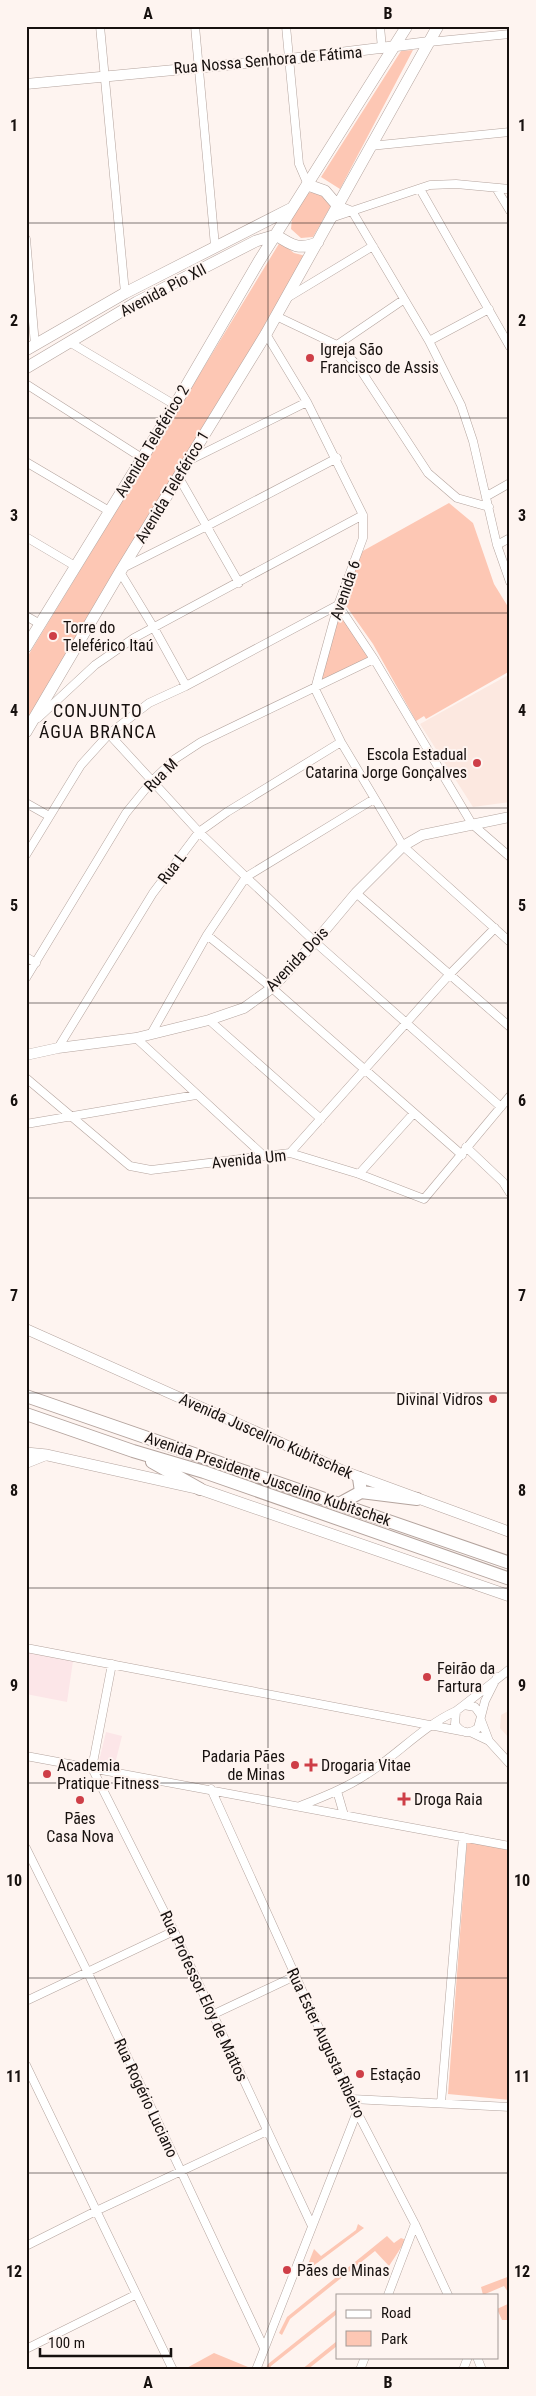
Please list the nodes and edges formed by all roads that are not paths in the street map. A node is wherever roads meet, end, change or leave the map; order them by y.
1 (100, 26) edge
2 (196, 26) edge
3 (286, 26) edge
4 (380, 26) edge
5 (407, 26) edge
6 (438, 26) edge
7 (510, 34) edge
8 (429, 42) junction
9 (387, 48) junction
10 (290, 59) junction
11 (200, 67) junction
12 (104, 75) junction
13 (26, 84) edge
14 (510, 132) edge
15 (370, 146) junction
16 (308, 185) junction
17 (496, 188) junction
18 (420, 189) junction
19 (510, 189) edge
20 (337, 205) junction
21 (293, 207) junction
22 (352, 211) junction
23 (510, 211) edge
24 (331, 218) junction
25 (276, 235) junction
26 (26, 239) edge
27 (318, 242) junction
28 (215, 246) junction
29 (246, 246) junction
30 (373, 246) junction
31 (259, 261) junction
32 (125, 293) junction
33 (286, 298) junction
34 (403, 300) junction
35 (488, 309) junction
36 (276, 316) junction
37 (266, 334) junction
38 (429, 341) junction
39 (71, 343) junction
40 (509, 344) edge
41 (337, 345) junction
42 (31, 348) edge
43 (26, 368) edge
44 (26, 384) edge
45 (307, 402) junction
46 (175, 405) junction
47 (203, 436) junction
48 (216, 447) junction
49 (142, 458) junction
50 (337, 458) junction
51 (26, 462) edge
52 (188, 462) junction
53 (178, 476) junction
54 (510, 483) edge
55 (487, 496) junction
56 (489, 508) junction
57 (109, 511) junction
58 (363, 515) junction
59 (208, 526) junction
60 (26, 538) edge
61 (510, 538) edge
62 (497, 545) junction
63 (75, 566) junction
64 (121, 570) junction
65 (510, 582) edge
66 (239, 583) junction
67 (338, 605) junction
68 (26, 616) edge
69 (40, 624) junction
70 (154, 628) junction
71 (26, 647) edge
72 (374, 659) junction
73 (56, 681) junction
74 (77, 682) junction
75 (186, 686) junction
76 (315, 689) junction
77 (29, 728) edge
78 (110, 734) junction
79 (341, 742) junction
80 (152, 781) junction
81 (374, 799) junction
82 (26, 803) edge
83 (49, 816) junction
84 (510, 816) edge
85 (472, 824) junction
86 (200, 832) junction
87 (403, 846) junction
88 (26, 855) edge
89 (510, 857) edge
90 (246, 877) junction
91 (356, 893) junction
92 (494, 928) junction
93 (207, 935) junction
94 (315, 942) junction
95 (510, 942) edge
96 (26, 957) edge
97 (36, 963) junction
98 (449, 976) junction
99 (26, 978) edge
100 (272, 988) junction
101 (209, 1020) junction
102 (408, 1023) junction
103 (510, 1027) edge
104 (151, 1034) junction
105 (136, 1038) junction
106 (58, 1048) junction
107 (26, 1054) edge
108 (365, 1071) junction
109 (26, 1078) edge
110 (196, 1095) junction
111 (510, 1096) edge
112 (501, 1107) junction
113 (413, 1114) junction
114 (69, 1116) junction
115 (321, 1118) junction
116 (26, 1124) edge
117 (464, 1151) junction
118 (290, 1153) junction
119 (264, 1156) junction
120 (359, 1174) junction
121 (510, 1193) edge
122 (26, 1329) edge
123 (27, 1396) edge
124 (26, 1414) edge
125 (133, 1451) junction
126 (26, 1453) edge
127 (47, 1455) junction
128 (26, 1463) edge
129 (359, 1478) junction
130 (200, 1489) junction
131 (360, 1492) junction
132 (417, 1499) junction
133 (339, 1504) junction
134 (510, 1532) edge
135 (510, 1563) edge
136 (510, 1579) edge
137 (510, 1596) edge
138 (26, 1648) edge
139 (112, 1664) junction
140 (510, 1669) edge
141 (497, 1677) junction
142 (464, 1705) junction
143 (456, 1711) junction
144 (481, 1717) junction
145 (430, 1726) junction
146 (461, 1731) junction
147 (470, 1732) junction
148 (489, 1741) junction
149 (26, 1756) edge
150 (510, 1764) edge
151 (92, 1768) junction
152 (211, 1789) junction
153 (337, 1791) junction
154 (300, 1806) junction
155 (344, 1815) junction
156 (463, 1837) junction
157 (510, 1846) edge
158 (26, 1848) edge
159 (174, 1931) junction
160 (87, 1971) junction
161 (296, 1976) junction
162 (26, 2002) edge
163 (212, 2015) junction
164 (26, 2065) edge
165 (352, 2100) junction
166 (441, 2103) junction
167 (510, 2107) edge
168 (357, 2112) junction
169 (267, 2130) junction
170 (180, 2171) junction
171 (96, 2210) junction
172 (415, 2224) junction
173 (312, 2226) junction
174 (26, 2246) edge
175 (135, 2294) junction
176 (388, 2294) edge
177 (448, 2294) edge
178 (264, 2348) junction
179 (26, 2349) edge
180 (365, 2358) edge
181 (468, 2358) edge
182 (477, 2358) edge
183 (172, 2370) edge
184 (256, 2370) edge
185 (360, 2370) edge
186 (463, 2370) edge
187 (482, 2370) edge

1 - 12 street
2 - 11 street
3 - 10 street
4 - 9 street
5 - 9 main road, Avenida Pio XII
6 - 8 main road
7 - 8 street, Rua Nossa Senhora de Fátima
8 - 9 street, Rua Nossa Senhora de Fátima
8 - 15 main road
9 - 10 street, Rua Nossa Senhora de Fátima
9 - 16 main road, Avenida Pio XII
10 - 11 street, Rua Nossa Senhora de Fátima
10 - 16 street
11 - 12 street, Rua Nossa Senhora de Fátima
11 - 28 street
12 - 13 street, Rua Nossa Senhora de Fátima
12 - 32 street
14 - 15 street
15 - 20 main road
16 - 20 main road
16 - 21 main road, Avenida Pio XII
17 - 18 street
17 - 19 street
17 - 23 street
18 - 22 street
18 - 35 street
20 - 22 street
20 - 24 main road
21 - 25 main road, Avenida Pio XII
21 - 28 main road, Avenida Pio XII
22 - 24 street
22 - 30 street
24 - 27 main road
25 - 27 main road
25 - 29 main road, Avenida Pio XII
25 - 31 main road, Avenida Teleférico 2
26 - 42 street
27 - 33 main road, Avenida Teleférico 1
28 - 32 main road, Avenida Pio XII
29 - 31 main road
29 - 39 main road, Avenida Pio XII
30 - 33 street
30 - 34 street
31 - 46 main road, Avenida Teleférico 2
32 - 42 main road, Avenida Pio XII
33 - 36 main road, Avenida Teleférico 1
34 - 38 street
34 - 41 street
35 - 38 street
35 - 40 street
36 - 37 main road, Avenida Teleférico 1
36 - 41 street
37 - 45 street, Avenida 6
37 - 47 main road, Avenida Teleférico 1
38 - 55 street
39 - 43 main road, Avenida Pio XII
39 - 46 street
41 - 56 street
44 - 49 street
45 - 48 street
45 - 50 street, Avenida 6
46 - 49 main road, Avenida Teleférico 2
47 - 48 street
47 - 52 main road, Avenida Teleférico 1
48 - 52 street
49 - 57 main road, Avenida Teleférico 2
50 - 58 street, Avenida 6
50 - 59 street
51 - 57 street
52 - 53 main road, Avenida Teleférico 1
53 - 59 street
53 - 64 main road, Avenida Teleférico 1
54 - 55 street
55 - 56 street
56 - 62 street
57 - 63 main road, Avenida Teleférico 2
58 - 66 street
58 - 67 street, Avenida 6
59 - 64 street
59 - 66 street
60 - 63 street
61 - 62 street
62 - 65 street
63 - 69 main road, Avenida Teleférico 2
64 - 70 street
64 - 73 main road, Avenida Teleférico 1
66 - 70 street
67 - 72 street
67 - 75 street
67 - 76 street, Avenida 6
68 - 69 street
69 - 71 main road, Avenida Teleférico 2
70 - 74 street
70 - 75 street
72 - 76 street, Rua M
72 - 85 street
73 - 74 street
73 - 77 main road, Avenida Teleférico 1
74 - 77 street
75 - 78 street
76 - 79 street
76 - 80 street, Rua M
78 - 80 street
78 - 83 street
79 - 81 street
79 - 86 street, Rua L
80 - 86 street
80 - 97 street, Rua M
81 - 87 street
81 - 90 street
82 - 83 street
83 - 88 street
84 - 85 street, Avenida Dois
85 - 87 street, Avenida Dois
85 - 89 street
86 - 90 street
86 - 106 street, Rua L
87 - 91 street, Avenida Dois
87 - 92 street
90 - 93 street
90 - 94 street
91 - 94 street, Avenida Dois
91 - 98 street
92 - 95 street
92 - 98 street
93 - 100 street
93 - 104 street
94 - 100 street, Avenida Dois
94 - 102 street
96 - 97 street
97 - 99 street, Rua M
98 - 102 street
98 - 103 street
100 - 101 street, Avenida Dois
100 - 108 street
101 - 104 street, Avenida Dois
101 - 115 street
102 - 108 street
102 - 112 street
104 - 105 street, Avenida Dois
105 - 106 street, Avenida Dois
105 - 110 street
106 - 107 street, Avenida Dois
108 - 113 street
108 - 115 street
109 - 114 street, Avenida Um
110 - 114 street
110 - 119 street
111 - 112 street, Avenida Um
112 - 117 street, Avenida Um
113 - 117 street
113 - 120 street
114 - 116 street
114 - 119 street, Avenida Um
115 - 118 street
117 - 120 street, Avenida Um
117 - 121 street
118 - 119 street, Avenida Um
118 - 120 street, Avenida Um
122 - 129 street, Avenida Juscelino Kubitschek
123 - 133 highway, Avenida Presidente Juscelino Kubitschek
124 - 125 highway, Avenida Presidente Juscelino Kubitschek
125 - 130 highway
125 - 136 highway, Avenida Presidente Juscelino Kubitschek
126 - 127 main road, Avenida Presidente Juscelino Kubitschek
127 - 128 street
127 - 130 main road, Avenida Presidente Juscelino Kubitschek
129 - 131 highway
129 - 132 street, Avenida Juscelino Kubitschek
130 - 137 main road, Avenida Presidente Juscelino Kubitschek
131 - 132 highway
131 - 133 highway
132 - 134 street, Avenida Juscelino Kubitschek
133 - 135 highway, Avenida Presidente Juscelino Kubitschek
138 - 139 street
139 - 145 street
139 - 151 street
140 - 141 street
141 - 142 street
141 - 144 street
142 - 143 street
142 - 144 street
143 - 145 street
143 - 146 street
144 - 147 street
144 - 148 street
145 - 146 street
145 - 153 street
146 - 147 street
147 - 148 street
148 - 150 street
149 - 151 street
151 - 152 street
151 - 159 street, Rua Professor Eloy de Mattos
152 - 154 street
152 - 161 street, Rua Ester Augusta Ribeiro
153 - 154 street
153 - 155 street
154 - 155 street
155 - 156 street
156 - 157 street
156 - 166 street
158 - 160 street, Rua Rogério Luciano
159 - 160 street
159 - 163 street, Rua Professor Eloy de Mattos
160 - 162 street
160 - 170 street, Rua Rogério Luciano
161 - 163 street
161 - 165 street, Rua Ester Augusta Ribeiro
163 - 169 street, Rua Professor Eloy de Mattos
164 - 171 street
165 - 166 street
165 - 168 street, Rua Ester Augusta Ribeiro
166 - 167 street
168 - 172 street, Rua Ester Augusta Ribeiro
168 - 173 street
169 - 170 street
169 - 173 street, Rua Professor Eloy de Mattos
170 - 171 street
170 - 178 street, Rua Rogério Luciano
171 - 174 street
171 - 175 street
172 - 176 street
172 - 177 street, Rua Ester Augusta Ribeiro
173 - 178 street
175 - 179 street
175 - 183 street
178 - 184 street
180 - 185 street
181 - 186 street
182 - 187 street

